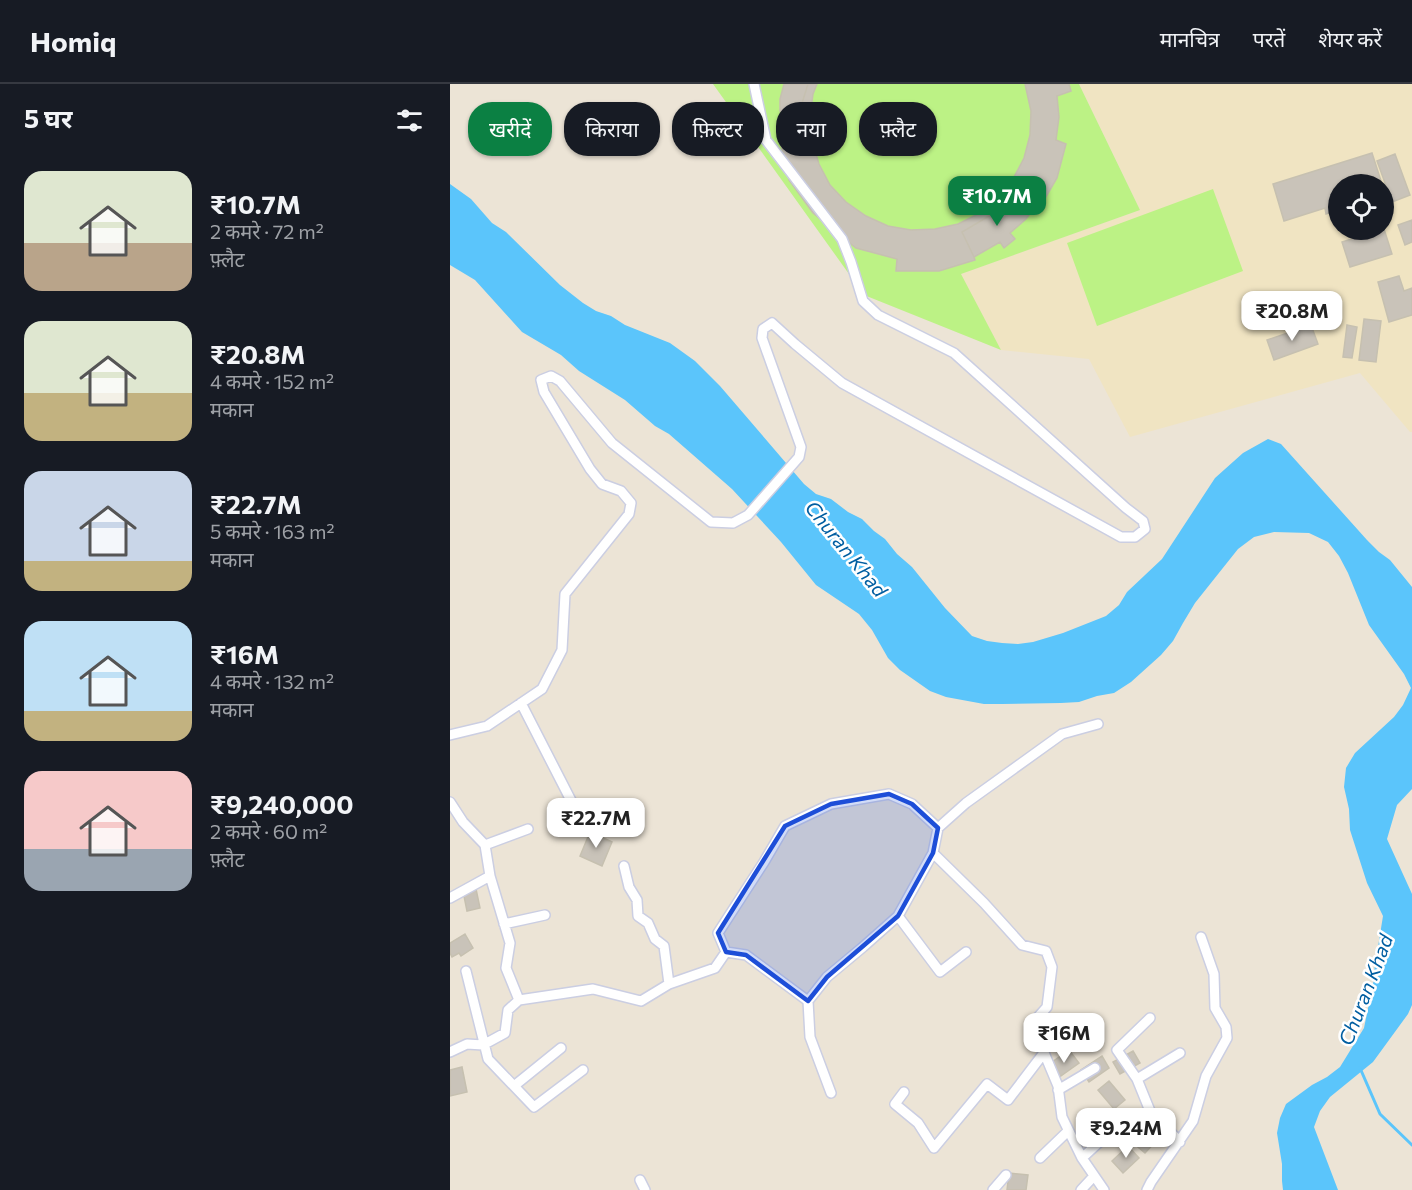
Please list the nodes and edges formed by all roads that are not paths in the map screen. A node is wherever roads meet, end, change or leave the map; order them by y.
1 (754, 84) edge
2 (521, 703) junction
3 (1098, 724) dead end
4 (450, 735) edge
5 (450, 802) edge
6 (580, 818) dead end
7 (938, 828) junction
8 (528, 829) dead end
9 (485, 845) junction
10 (933, 853) junction
11 (624, 866) dead end
12 (490, 876) junction
13 (450, 898) edge
14 (545, 915) dead end
15 (898, 916) junction
16 (504, 924) junction
17 (1201, 937) dead end
18 (726, 952) junction
19 (966, 952) dead end
20 (466, 971) dead end
21 (669, 984) junction
22 (519, 1000) junction
23 (808, 1001) junction
24 (1150, 1018) dead end
25 (483, 1045) junction
26 (561, 1048) dead end
27 (450, 1052) edge
28 (1180, 1053) dead end
29 (1044, 1054) junction
30 (1095, 1068) dead end
31 (583, 1070) dead end
32 (1137, 1079) junction
33 (514, 1086) junction
34 (1059, 1090) junction
35 (904, 1092) dead end
36 (831, 1094) dead end
37 (1150, 1111) junction
38 (1068, 1131) junction
39 (1180, 1142) junction
40 (1040, 1158) dead end
41 (1082, 1158) junction
42 (1006, 1175) dead end
43 (1095, 1176) junction
44 (640, 1180) dead end
45 (645, 1190) edge
46 (993, 1190) edge
47 (1081, 1190) edge
48 (1104, 1190) edge
49 (1147, 1190) edge

1 - 2 street
2 - 4 street
2 - 6 street
3 - 7 street
5 - 9 street
7 - 10 street
7 - 18 street
8 - 9 street
9 - 12 street
10 - 15 street
10 - 29 street
11 - 21 street
12 - 13 street
12 - 16 street
14 - 16 street
15 - 19 street
15 - 23 street
16 - 22 street
17 - 39 street
18 - 21 street
18 - 23 street
20 - 25 street
21 - 22 street
22 - 25 street
23 - 36 street
24 - 32 street
25 - 27 street
25 - 33 street
26 - 33 street
28 - 32 street
29 - 34 street
29 - 35 street
30 - 34 street
31 - 33 street
32 - 37 street
34 - 38 street
37 - 39 street
37 - 41 street
38 - 40 street
38 - 41 street
39 - 49 street
41 - 43 street
42 - 46 street
43 - 47 street
43 - 48 street
44 - 45 street

